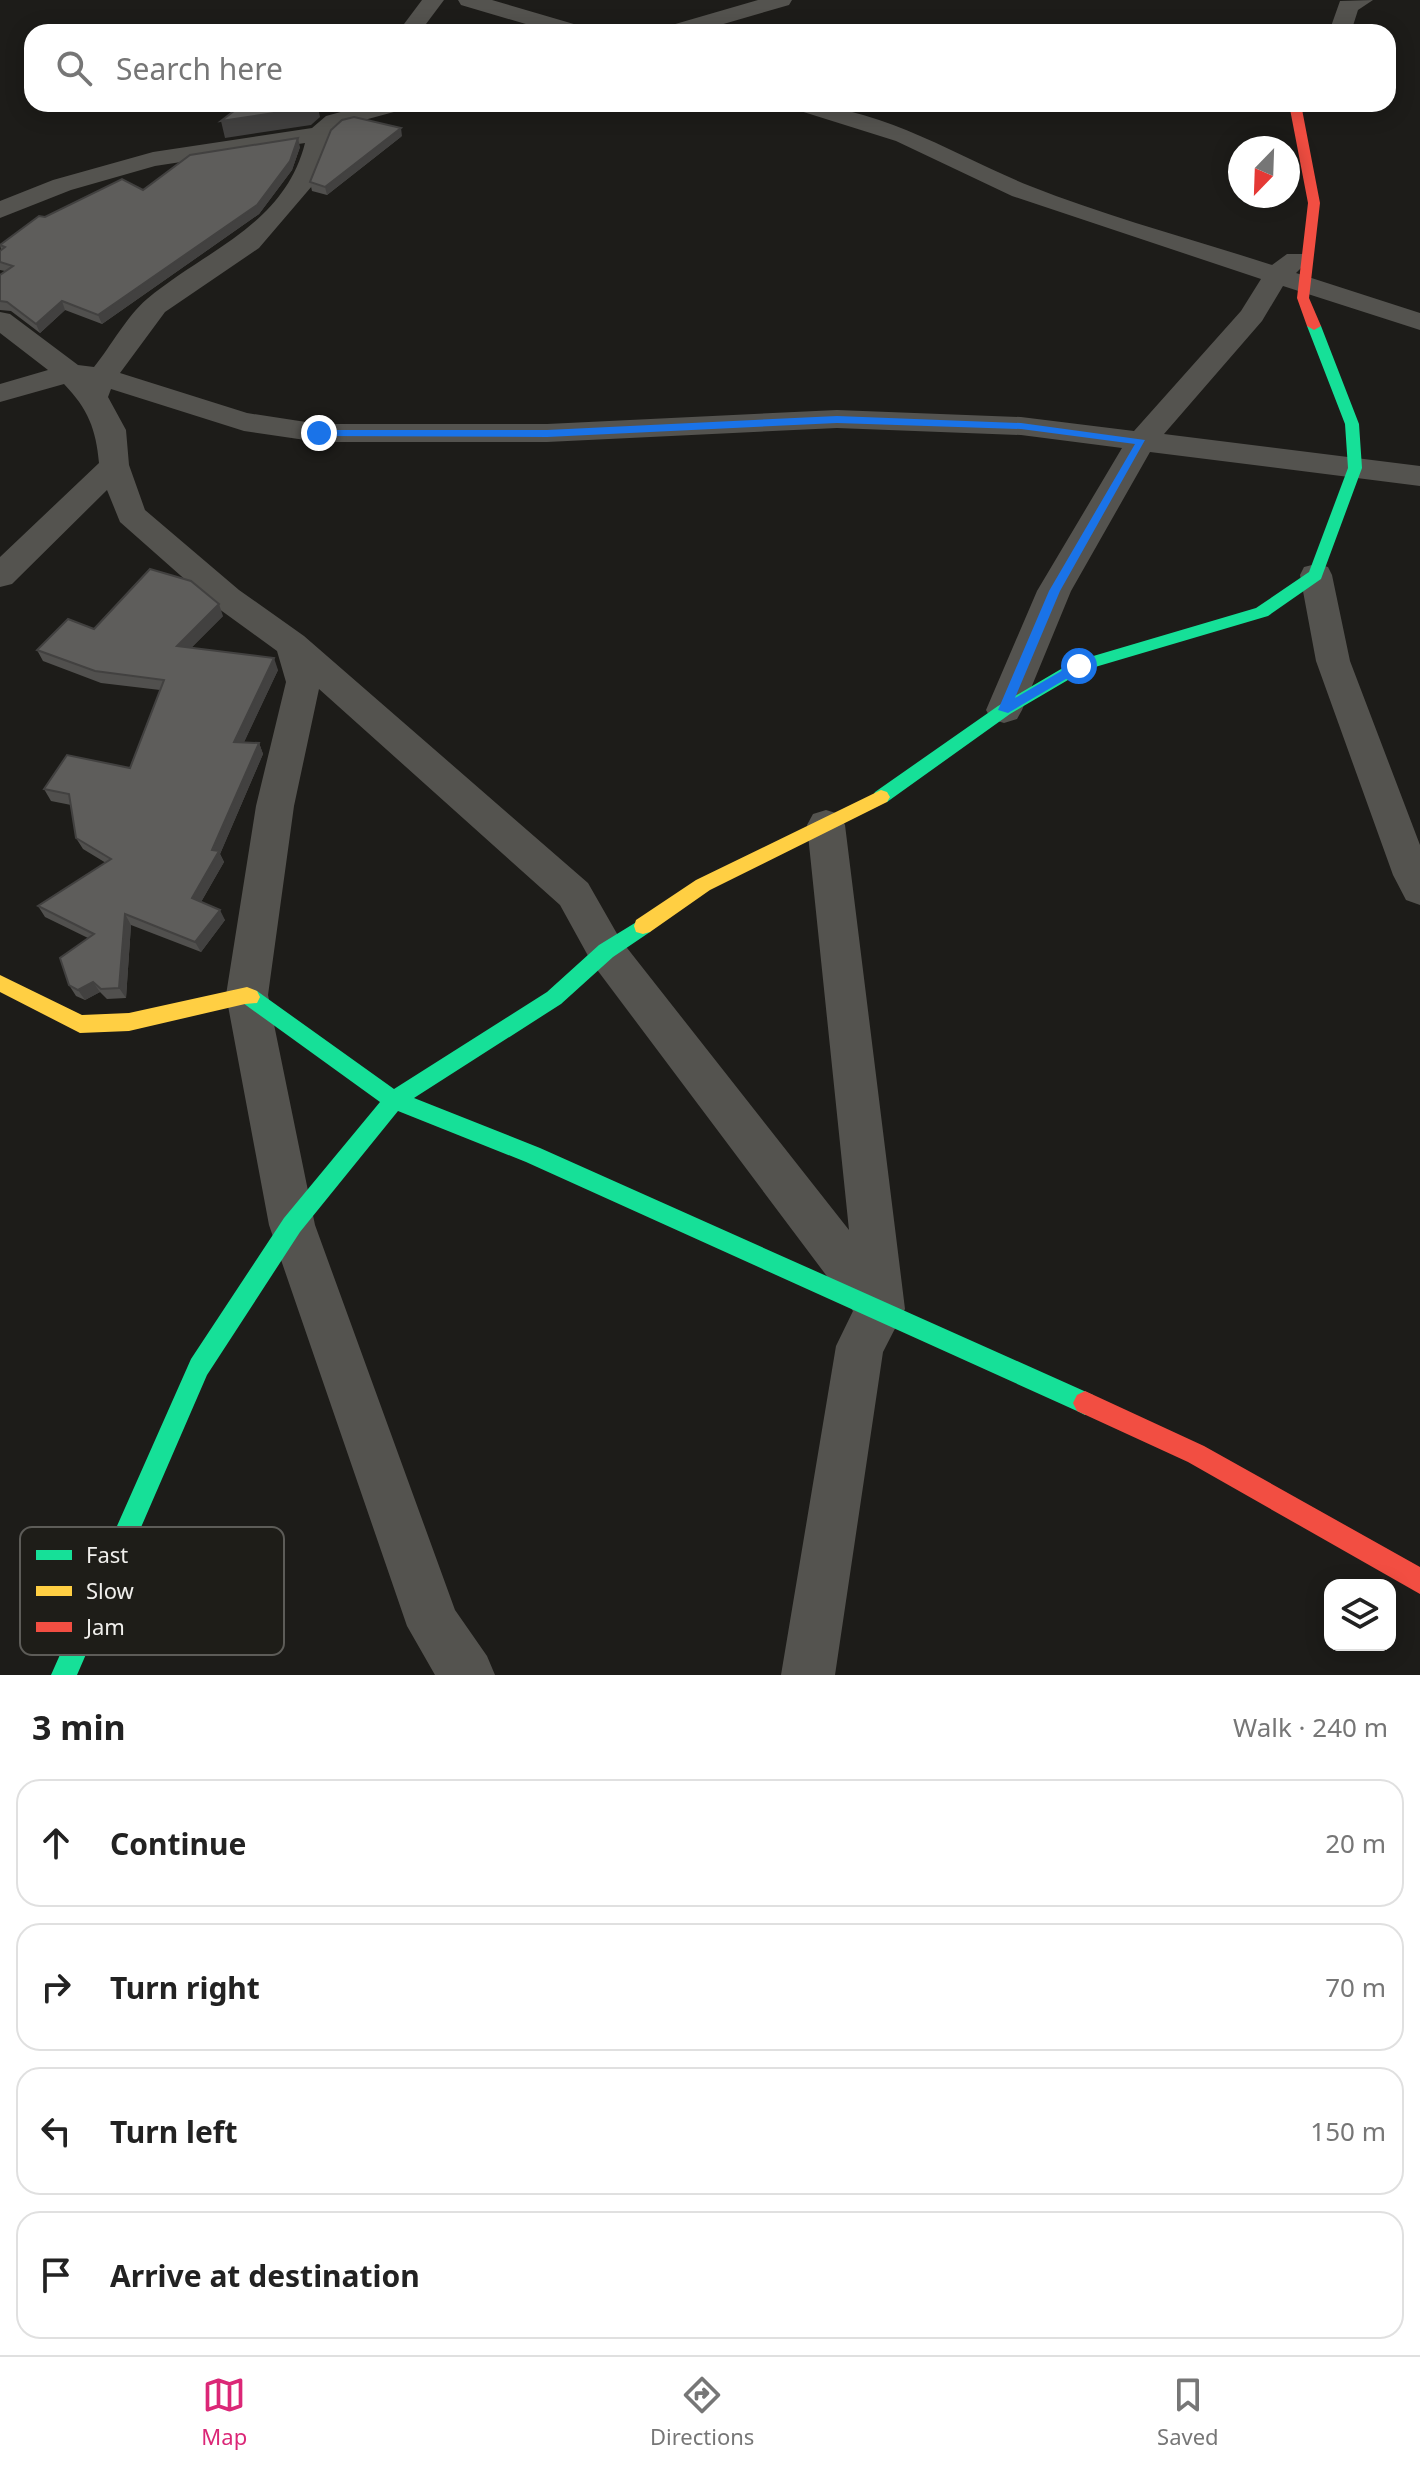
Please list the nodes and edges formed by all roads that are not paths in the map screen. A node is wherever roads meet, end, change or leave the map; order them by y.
1 (433, 0) edge
2 (469, 0) edge
3 (781, 0) edge
4 (1353, 2) edge
5 (415, 24) edge
6 (549, 24) edge
7 (700, 24) edge
8 (1343, 24) edge
9 (366, 112) edge
10 (828, 112) edge
11 (1297, 112) edge
12 (336, 120) edge
13 (0, 210) edge
14 (1308, 251) joint
15 (1291, 279) junction
16 (0, 320) edge
17 (1420, 322) edge
18 (88, 382) junction
19 (0, 393) edge
20 (1141, 442) junction
21 (114, 465) junction
22 (1355, 468) junction
23 (1420, 476) edge
24 (1316, 575) junction
25 (0, 576) edge
26 (292, 645) junction
27 (1004, 710) junction
28 (826, 825) junction
29 (1420, 889) edge
30 (606, 951) junction
31 (0, 983) edge
32 (247, 995) junction
33 (394, 1100) junction
34 (292, 1225) junction
35 (881, 1309) junction
36 (129, 1527) edge
37 (1420, 1581) edge
38 (73, 1655) edge
39 (64, 1675) edge
40 (468, 1675) edge
41 (808, 1675) edge

1 - 5 street
2 - 6 street
3 - 7 street
4 - 8 street
9 - 12 street
10 - 15 street
11 - 14 street
12 - 13 street
12 - 18 street
14 - 15 street
15 - 17 street
15 - 20 street
15 - 22 street
16 - 18 street
18 - 19 street
18 - 20 street
18 - 21 street
20 - 22 street
20 - 27 street
21 - 25 street
21 - 26 street
22 - 23 street
22 - 24 street
24 - 27 street
24 - 29 street
26 - 30 street
26 - 32 street
27 - 28 street
28 - 30 street
28 - 35 street
30 - 33 street
30 - 35 street
31 - 32 street
32 - 33 street
32 - 34 street
33 - 34 street
33 - 35 street
34 - 36 street
34 - 40 street
35 - 37 street
35 - 41 street
38 - 39 street

